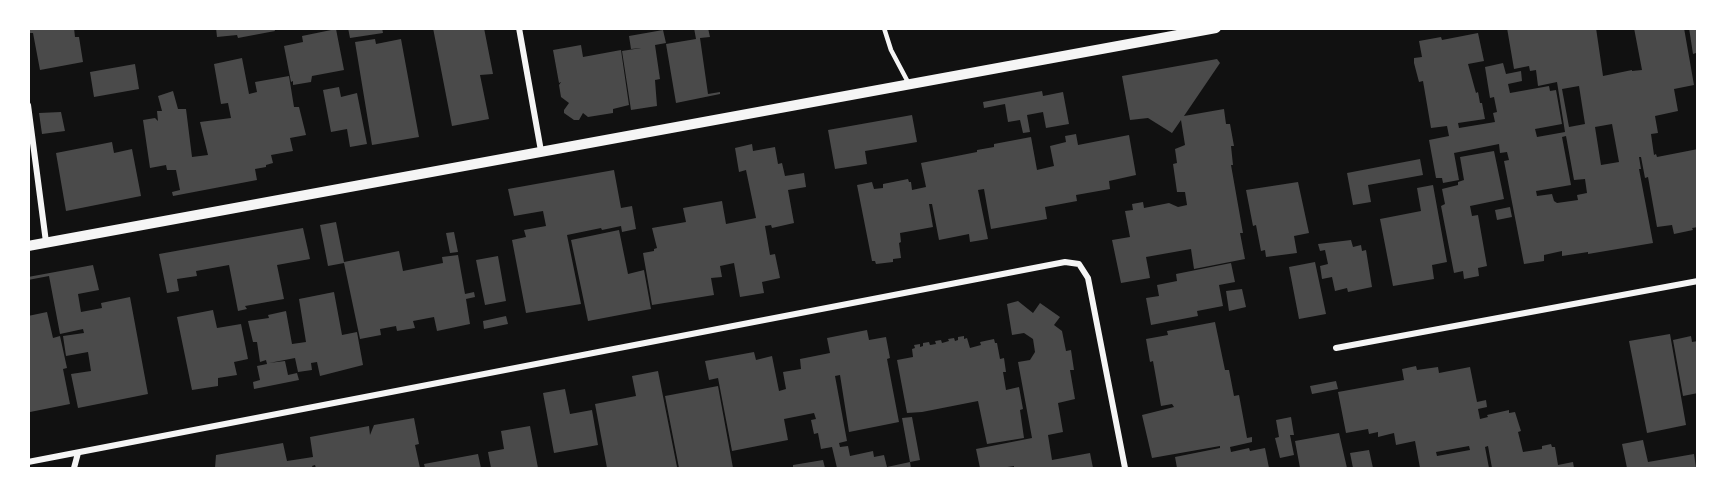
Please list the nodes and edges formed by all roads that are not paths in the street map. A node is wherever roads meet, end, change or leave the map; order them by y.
1 (519, 28) edge
2 (884, 28) edge
3 (1216, 28) edge
4 (909, 84) junction
5 (28, 105) edge
6 (541, 151) junction
7 (46, 242) junction
8 (28, 246) edge
9 (1698, 281) edge
10 (1335, 348) dead end
11 (78, 453) junction
12 (28, 462) edge
13 (74, 468) edge
14 (1125, 468) edge

1 - 6 street
2 - 4 lane
3 - 4 street
4 - 6 street
5 - 7 street
6 - 7 street
7 - 8 street
9 - 10 street
11 - 12 street
11 - 13 street
11 - 14 street

